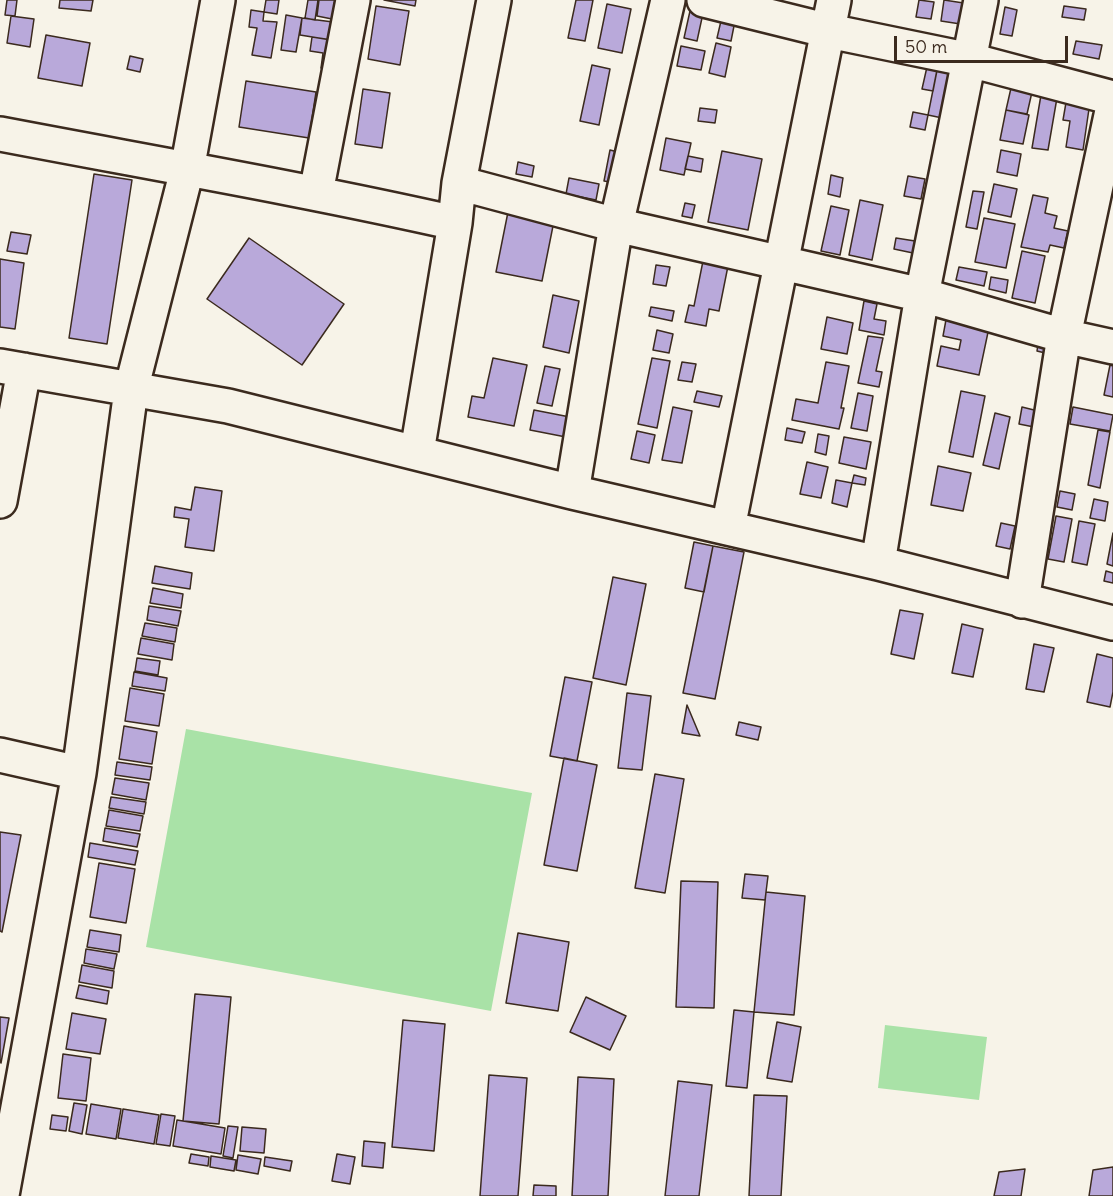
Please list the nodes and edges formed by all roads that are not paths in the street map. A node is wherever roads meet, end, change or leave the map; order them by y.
1 (218, 0) edge
2 (353, 0) edge
3 (494, 0) edge
4 (668, 0) edge
5 (704, 0) edge
6 (981, 0) edge
7 (832, 16) edge
8 (970, 60) junction
9 (1113, 98) edge
10 (1113, 106) edge
11 (0, 134) edge
12 (187, 170) junction
13 (459, 183) junction
14 (316, 193) junction
15 (455, 224) junction
16 (616, 225) junction
17 (780, 263) junction
18 (922, 295) junction
19 (1064, 336) junction
20 (1113, 347) edge
21 (12, 368) edge
22 (131, 390) junction
23 (417, 452) junction
24 (572, 492) junction
25 (0, 501) edge
26 (728, 528) junction
27 (878, 564) junction
28 (1022, 601) junction
29 (1113, 623) edge
30 (0, 755) edge
31 (79, 773) junction
32 (3, 1195) edge

1 - 12 street
2 - 14 street
3 - 13 street
4 - 16 street
5 - 7 street
6 - 8 street
7 - 8 street
7 - 17 street
8 - 9 street
8 - 18 street
10 - 19 street
11 - 12 street
12 - 14 street
12 - 22 street
13 - 15 street
13 - 16 street
14 - 15 street
15 - 23 street
16 - 17 street
16 - 24 street
17 - 18 street
17 - 26 street
18 - 19 street
18 - 27 street
19 - 20 street
19 - 28 street
21 - 22 street
21 - 25 street
22 - 23 street
22 - 31 street
23 - 24 street
24 - 26 street
26 - 27 street
27 - 28 street
28 - 29 street
30 - 31 street
31 - 32 street

